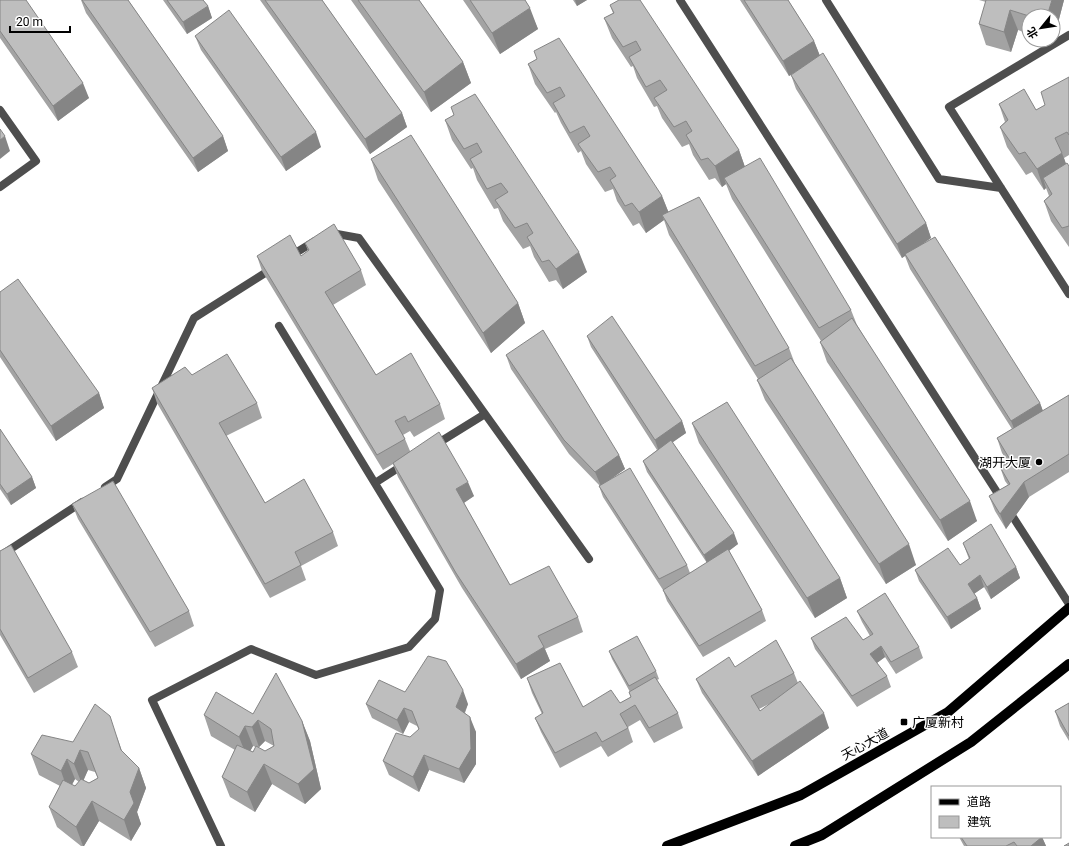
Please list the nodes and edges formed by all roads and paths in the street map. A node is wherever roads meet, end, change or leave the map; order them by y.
1 (680, 0) edge
2 (826, 0) edge
3 (1069, 35) edge
4 (0, 110) edge
5 (0, 187) edge
6 (1001, 188) junction
7 (1069, 294) edge
8 (279, 326) dead end
9 (484, 414) junction
10 (427, 451) edge
11 (414, 459) edge
12 (375, 483) junction
13 (0, 556) edge
14 (589, 559) dead end
15 (1069, 604) edge
16 (1069, 608) edge
17 (1069, 664) edge
18 (221, 846) edge
19 (667, 846) edge
20 (796, 846) edge

1 - 15 street
2 - 6 street
3 - 6 street
4 - 5 street
6 - 7 street
8 - 12 street
9 - 10 street
9 - 13 street
9 - 14 street
11 - 12 street
12 - 18 street
16 - 19 main road, 天心大道
17 - 20 main road

